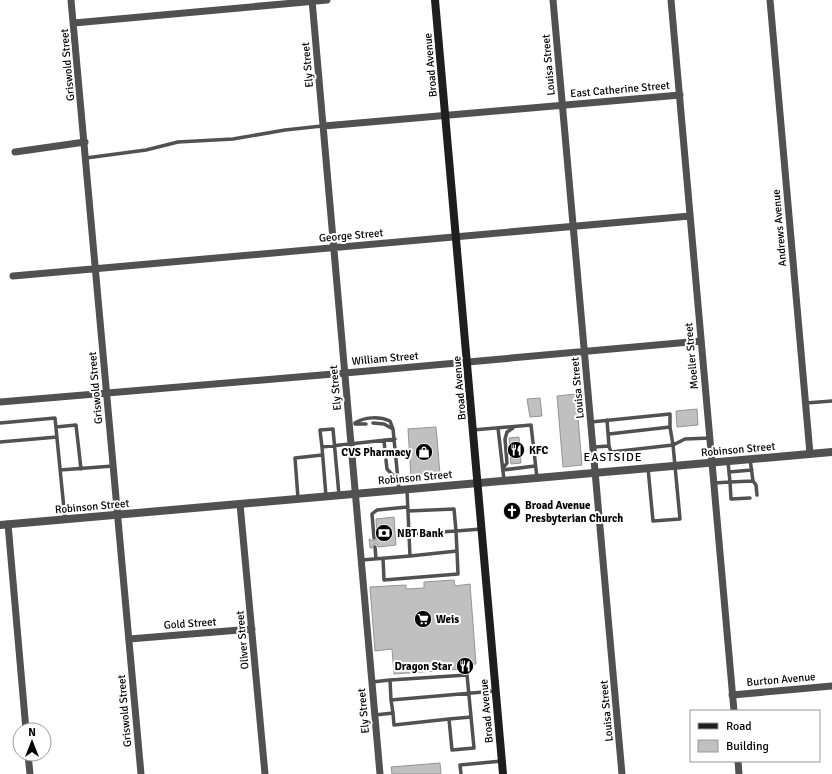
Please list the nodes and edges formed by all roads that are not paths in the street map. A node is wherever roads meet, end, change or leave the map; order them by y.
1 (72, 0) edge
2 (327, 0) edge
3 (435, 0) edge
4 (553, 0) edge
5 (671, 0) edge
6 (770, 0) edge
7 (312, 1) edge
8 (74, 23) junction
9 (680, 95) junction
10 (563, 105) junction
11 (445, 115) junction
12 (324, 126) junction
13 (85, 142) junction
14 (15, 152) dead end
15 (86, 158) junction
16 (690, 216) junction
17 (574, 226) junction
18 (456, 237) junction
19 (334, 248) junction
20 (96, 269) junction
21 (13, 276) dead end
22 (701, 340) junction
23 (585, 351) junction
24 (467, 361) junction
25 (345, 373) junction
26 (107, 394) junction
27 (0, 402) edge
28 (832, 402) edge
29 (806, 403) junction
30 (607, 420) junction
31 (591, 422) junction
32 (0, 423) edge
33 (352, 424) junction
34 (366, 424) dead end
35 (373, 424) dead end
36 (524, 426) junction
37 (56, 427) junction
38 (670, 427) junction
39 (498, 428) junction
40 (393, 429) junction
41 (473, 430) junction
42 (609, 434) junction
43 (57, 437) junction
44 (710, 438) junction
45 (384, 440) junction
46 (395, 440) junction
47 (0, 442) edge
48 (351, 443) junction
49 (673, 445) junction
50 (335, 446) junction
51 (609, 446) junction
52 (322, 447) junction
53 (594, 447) junction
54 (385, 451) dead end
55 (832, 452) edge
56 (810, 454) junction
57 (322, 455) junction
58 (750, 459) junction
59 (386, 460) dead end
60 (728, 461) junction
61 (712, 462) junction
62 (113, 466) junction
63 (535, 466) junction
64 (674, 466) junction
65 (648, 468) junction
66 (81, 469) junction
67 (503, 469) junction
68 (60, 470) junction
69 (752, 470) junction
70 (729, 472) junction
71 (596, 473) junction
72 (536, 478) junction
73 (504, 480) junction
74 (398, 481) junction
75 (753, 481) junction
76 (730, 482) junction
77 (478, 483) junction
78 (714, 483) junction
79 (403, 490) junction
80 (356, 494) junction
81 (339, 495) junction
82 (757, 495) dead end
83 (326, 496) junction
84 (750, 498) dead end
85 (298, 499) junction
86 (240, 504) junction
87 (407, 509) junction
88 (118, 514) junction
89 (65, 519) junction
90 (4, 524) edge
91 (482, 529) junction
92 (456, 531) junction
93 (408, 534) junction
94 (374, 538) dead end
95 (375, 547) dead end
96 (457, 551) junction
97 (410, 556) junction
98 (382, 558) junction
99 (376, 559) junction
100 (362, 560) junction
101 (252, 629) junction
102 (129, 639) junction
103 (390, 680) junction
104 (372, 682) junction
105 (832, 686) edge
106 (496, 691) junction
107 (469, 694) junction
108 (732, 695) junction
109 (391, 700) junction
110 (734, 710) edge
111 (393, 713) junction
112 (375, 715) junction
113 (471, 716) junction
114 (449, 719) junction
115 (25, 722) edge
116 (502, 761) junction
117 (29, 762) edge
118 (738, 762) edge
119 (30, 774) edge
120 (141, 774) edge
121 (265, 774) edge
122 (380, 774) edge
123 (461, 774) edge
124 (503, 774) edge
125 (622, 774) edge
126 (739, 774) edge

1 - 8 street, Griswold Street
2 - 7 street
3 - 11 main road, Broad Avenue
4 - 10 street, Louisa Street
5 - 9 street, Moeller Street
6 - 29 street, Andrews Avenue
7 - 8 street
7 - 12 street, Ely Street
8 - 13 street, Griswold Street
9 - 10 street, East Catherine Street
9 - 16 street, Moeller Street
10 - 11 street, East Catherine Street
10 - 17 street, Louisa Street
11 - 12 street, East Catherine Street
11 - 18 main road, Broad Avenue
12 - 15 lane
12 - 19 street, Ely Street
13 - 14 street
13 - 15 street, Griswold Street
15 - 20 street, Griswold Street
16 - 17 street, George Street
16 - 22 street, Moeller Street
17 - 18 street, George Street
17 - 23 street, Louisa Street
18 - 19 street, George Street
18 - 24 main road, Broad Avenue
19 - 20 street, George Street
19 - 25 street, Ely Street
20 - 21 street, George Street
20 - 26 street, Griswold Street
22 - 23 street, William Street
22 - 44 street, Moeller Street
23 - 24 street, William Street
23 - 31 street, Louisa Street
24 - 25 street, William Street
24 - 41 main road, Broad Avenue
25 - 26 street, William Street
25 - 33 street, Ely Street
26 - 27 street, William Street
26 - 62 street, Griswold Street
28 - 29 lane
29 - 56 street, Andrews Avenue
30 - 31 lane
30 - 38 lane
30 - 42 lane
31 - 53 street, Louisa Street
32 - 37 lane
33 - 34 lane
33 - 40 lane
33 - 48 street, Ely Street
35 - 40 lane
36 - 39 lane
36 - 63 lane
36 - 67 lane
37 - 43 lane
37 - 66 lane
38 - 42 lane
38 - 49 lane
39 - 41 lane
39 - 67 lane
40 - 46 lane
41 - 77 main road, Broad Avenue
42 - 51 lane
43 - 47 lane
43 - 68 lane
44 - 49 lane
44 - 61 street, Moeller Street
45 - 46 lane
45 - 48 lane
45 - 54 lane
46 - 74 lane
48 - 50 lane
48 - 80 street, Ely Street
49 - 51 lane
49 - 64 lane
50 - 52 lane
50 - 52 lane
50 - 81 lane
51 - 53 lane
52 - 57 lane
53 - 71 street, Louisa Street
55 - 56 street, Robinson Street
56 - 58 street, Robinson Street
57 - 83 lane
57 - 85 lane
58 - 60 street, Robinson Street
58 - 69 lane
59 - 74 lane
60 - 61 street, Robinson Street
60 - 70 lane
61 - 64 street, Robinson Street
61 - 78 street, Moeller Street
62 - 66 lane
62 - 88 street, Griswold Street
63 - 67 lane
63 - 72 lane
64 - 65 street, Robinson Street
64 - 65 lane
65 - 71 street, Robinson Street
66 - 68 lane
67 - 73 lane
68 - 89 lane
69 - 70 lane
69 - 75 lane
70 - 76 lane
71 - 72 street, Robinson Street
71 - 125 street, Louisa Street
72 - 73 street, Robinson Street
73 - 77 street, Robinson Street
74 - 79 lane
75 - 76 lane
75 - 82 lane
76 - 78 lane
76 - 84 lane
77 - 79 street, Robinson Street
77 - 91 main road, Broad Avenue
78 - 108 street, Moeller Street
79 - 80 street, Robinson Street
79 - 87 lane
80 - 81 street, Robinson Street
80 - 100 street, Ely Street
81 - 83 street, Robinson Street
83 - 85 street, Robinson Street
85 - 86 street, Robinson Street
86 - 88 street, Robinson Street
86 - 101 street, Oliver Street
87 - 92 lane
87 - 93 lane
87 - 94 lane
88 - 89 street, Robinson Street
88 - 102 street, Griswold Street
89 - 90 street, Robinson Street
90 - 115 street
91 - 92 lane
91 - 106 main road, Broad Avenue
92 - 93 lane
92 - 96 lane
93 - 97 lane
95 - 99 lane
96 - 97 lane
96 - 98 lane
97 - 98 lane
98 - 99 lane
99 - 100 lane
100 - 104 street, Ely Street
101 - 102 street, Gold Street
101 - 121 street, Oliver Street
102 - 120 street, Griswold Street
103 - 104 lane
103 - 107 lane
103 - 109 lane
104 - 112 street, Ely Street
105 - 108 street, Burton Avenue
106 - 107 lane
106 - 116 main road, Broad Avenue
107 - 109 lane
107 - 113 lane
108 - 110 street, Moeller Street
109 - 111 lane
111 - 112 lane
111 - 114 lane
112 - 122 street, Ely Street
113 - 114 lane
113 - 114 lane
116 - 123 lane
116 - 124 main road, Broad Avenue
117 - 119 street
118 - 126 street

